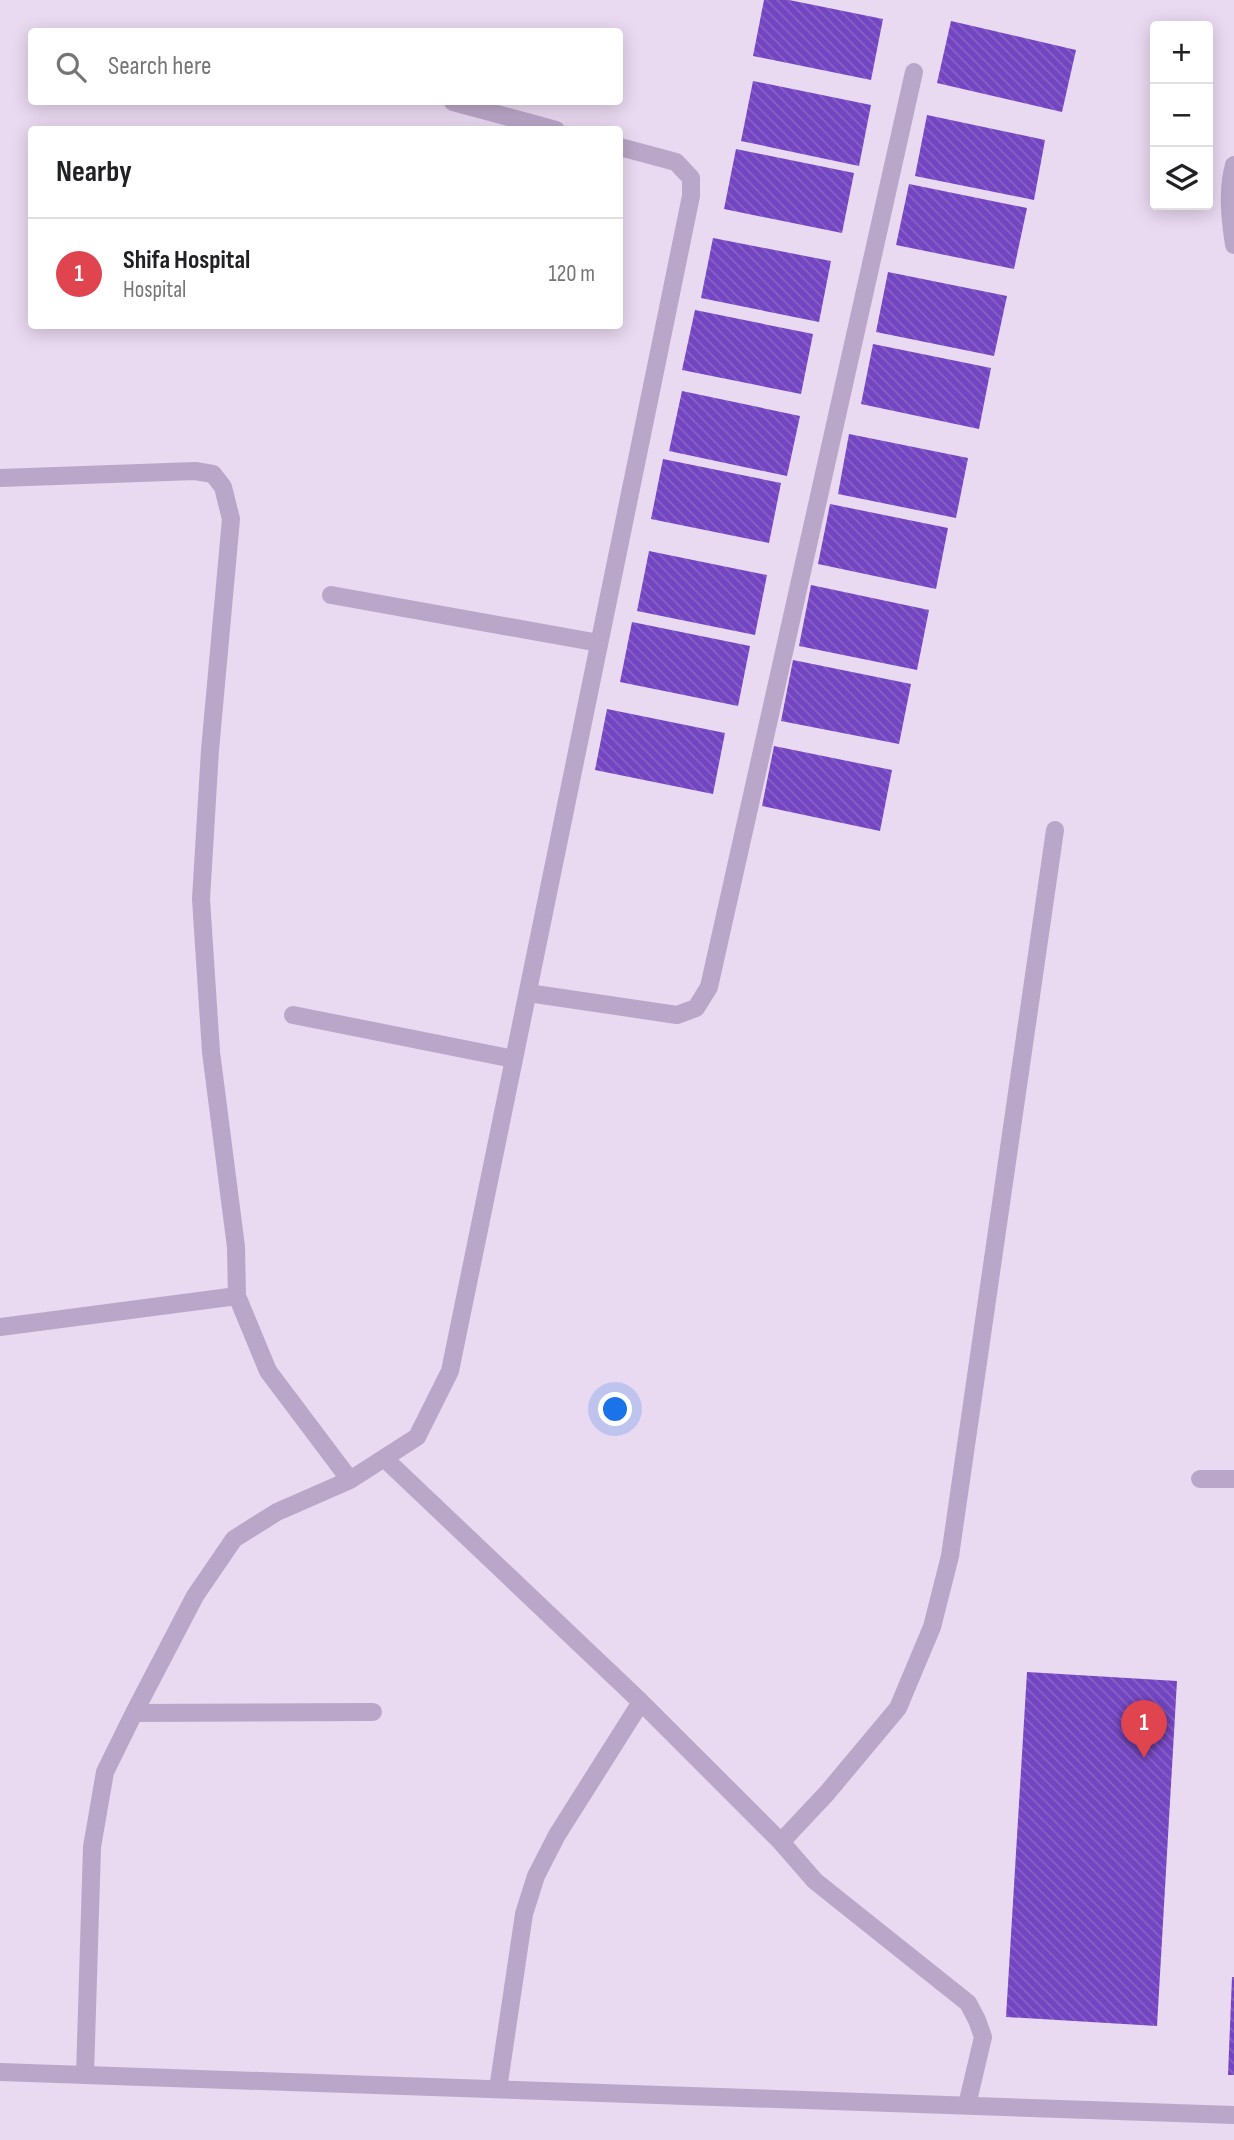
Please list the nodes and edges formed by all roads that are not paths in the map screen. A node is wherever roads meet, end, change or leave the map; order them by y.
1 (914, 72) dead end
2 (464, 105) edge
3 (541, 126) edge
4 (623, 148) edge
5 (1234, 165) edge
6 (1234, 245) edge
7 (0, 478) edge
8 (331, 595) dead end
9 (599, 643) junction
10 (1055, 830) dead end
11 (528, 993) junction
12 (293, 1015) dead end
13 (514, 1059) junction
14 (237, 1296) junction
15 (0, 1327) edge
16 (384, 1458) junction
17 (1200, 1479) dead end
18 (1234, 1479) edge
19 (350, 1480) junction
20 (641, 1702) junction
21 (373, 1712) dead end
22 (134, 1713) junction
23 (782, 1842) junction
24 (0, 2072) edge
25 (85, 2075) junction
26 (498, 2089) junction
27 (967, 2105) junction
28 (1234, 2115) edge

1 - 11 street
2 - 3 street
4 - 9 street
5 - 6 street
7 - 14 street
8 - 9 street
9 - 11 street
10 - 23 street
11 - 13 street
12 - 13 street
13 - 16 street
14 - 15 street
14 - 19 street
16 - 19 street
16 - 20 street
17 - 18 street
19 - 22 street
20 - 23 street
20 - 26 street
21 - 22 street
22 - 25 street
23 - 27 street
24 - 25 street
25 - 26 street
26 - 27 street
27 - 28 street

